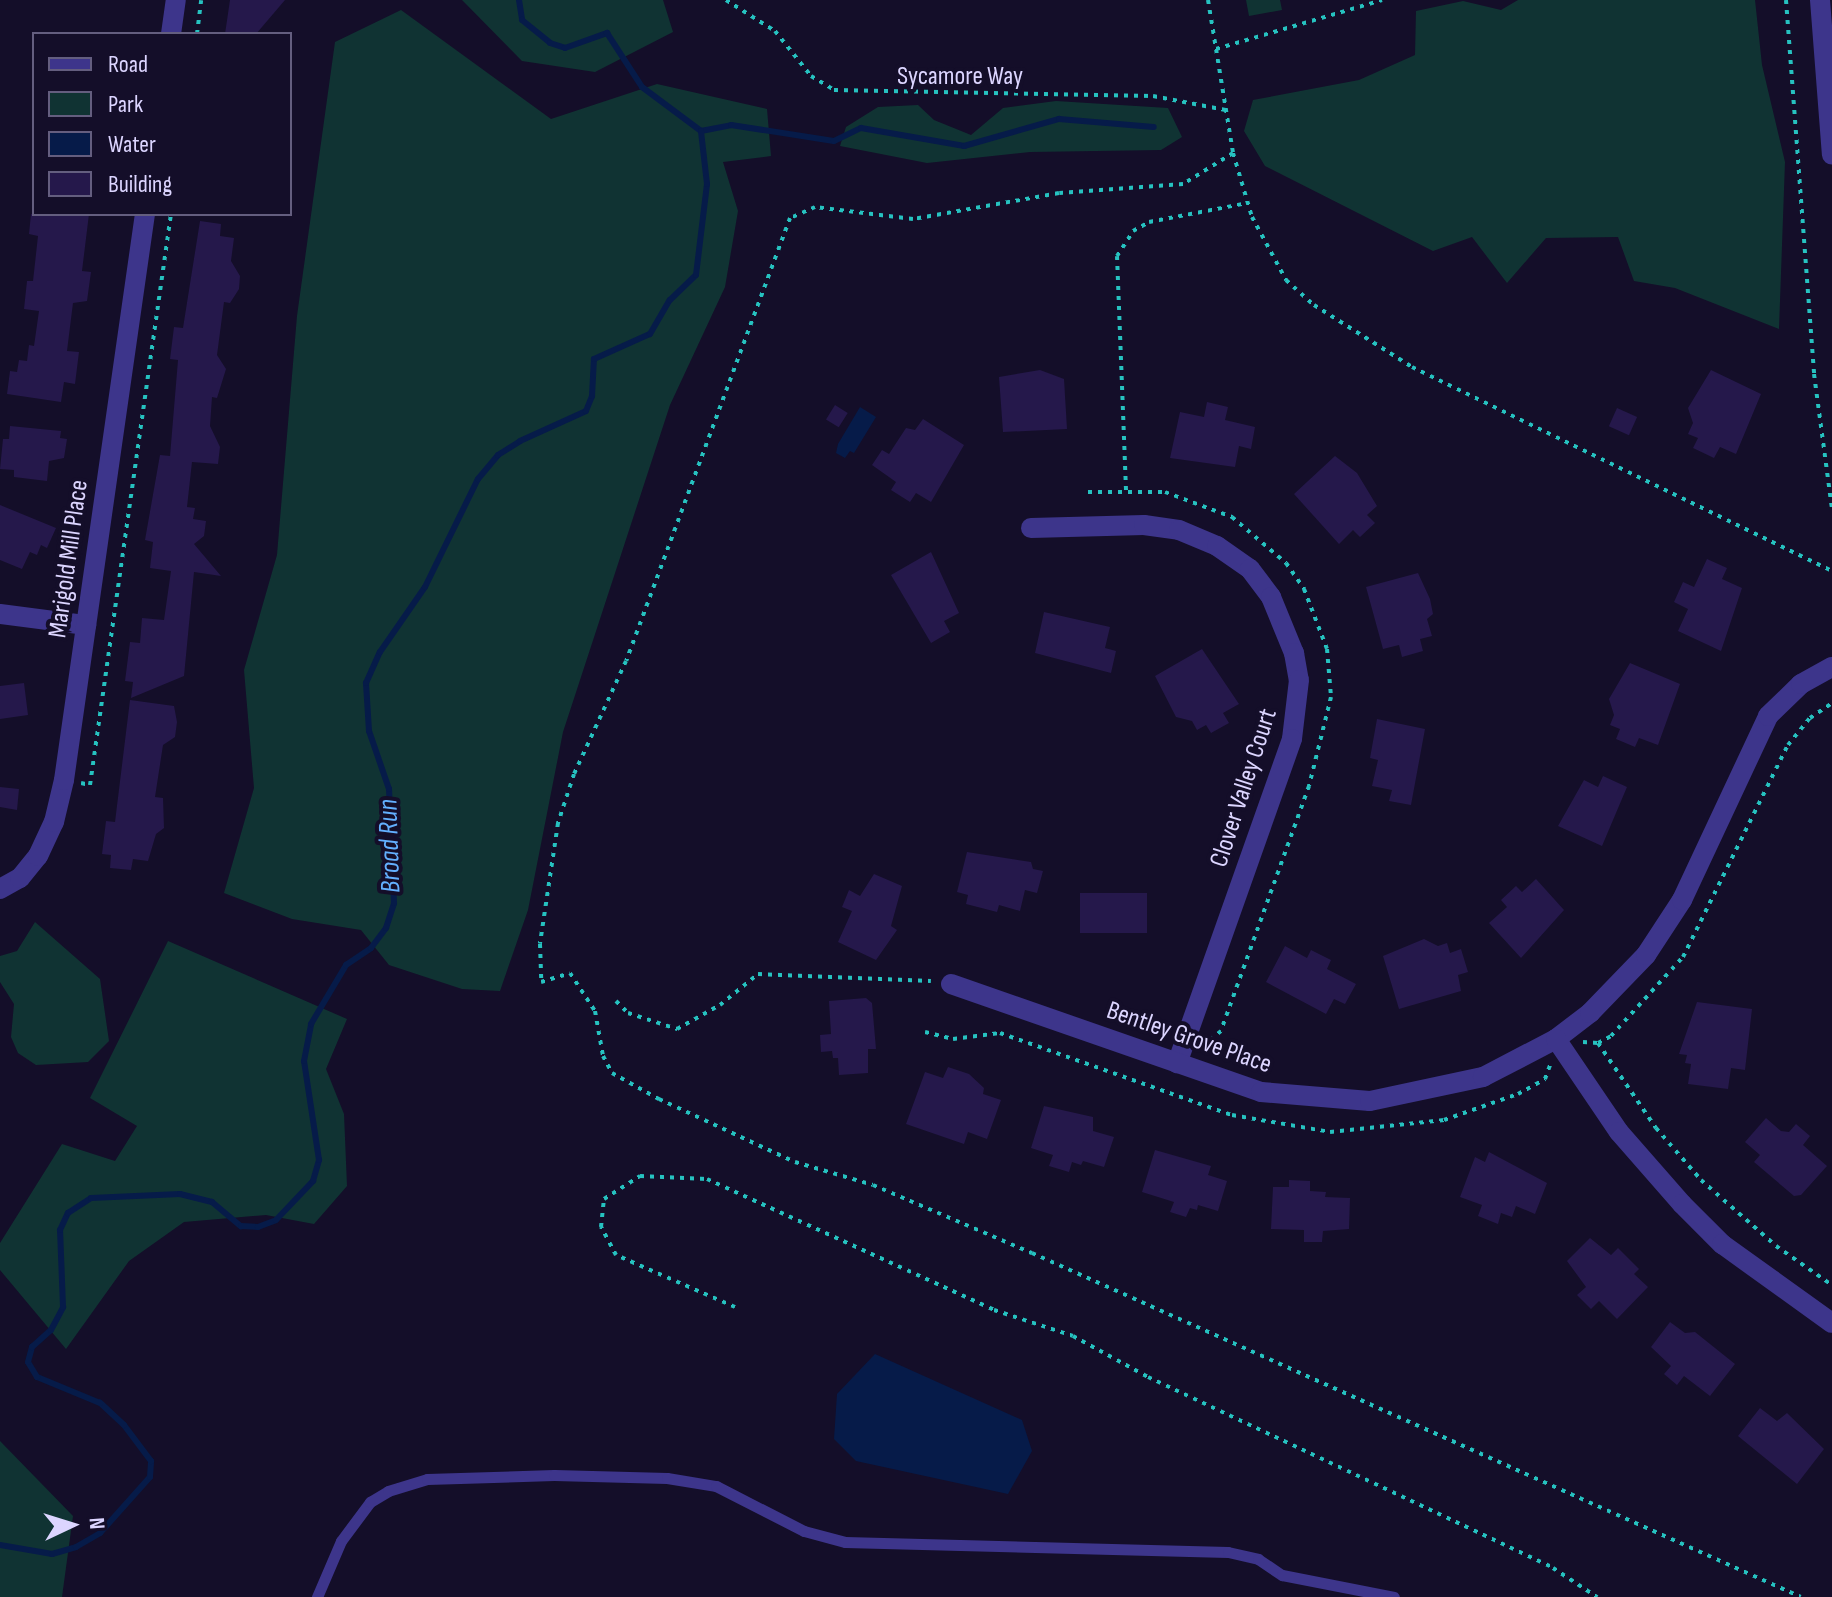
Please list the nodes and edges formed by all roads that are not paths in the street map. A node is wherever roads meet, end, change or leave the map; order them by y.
1 (176, 0) edge
2 (1820, 0) edge
3 (171, 32) edge
4 (1832, 155) edge
5 (145, 216) edge
6 (1031, 528) dead end
7 (0, 614) edge
8 (86, 625) junction
9 (1832, 667) edge
10 (0, 889) edge
11 (951, 984) road end
12 (1561, 1046) junction
13 (1185, 1065) junction
14 (1832, 1323) edge
15 (317, 1597) edge
16 (1394, 1597) edge

1 - 3 street
2 - 4 street
5 - 8 street, Marigold Mill Place
6 - 13 street, Clover Valley Court
7 - 8 street
8 - 10 street, Marigold Mill Place
9 - 12 street, Bentley Grove Place
11 - 13 street, Bentley Grove Place
12 - 13 street, Bentley Grove Place
12 - 14 street
15 - 16 lane

